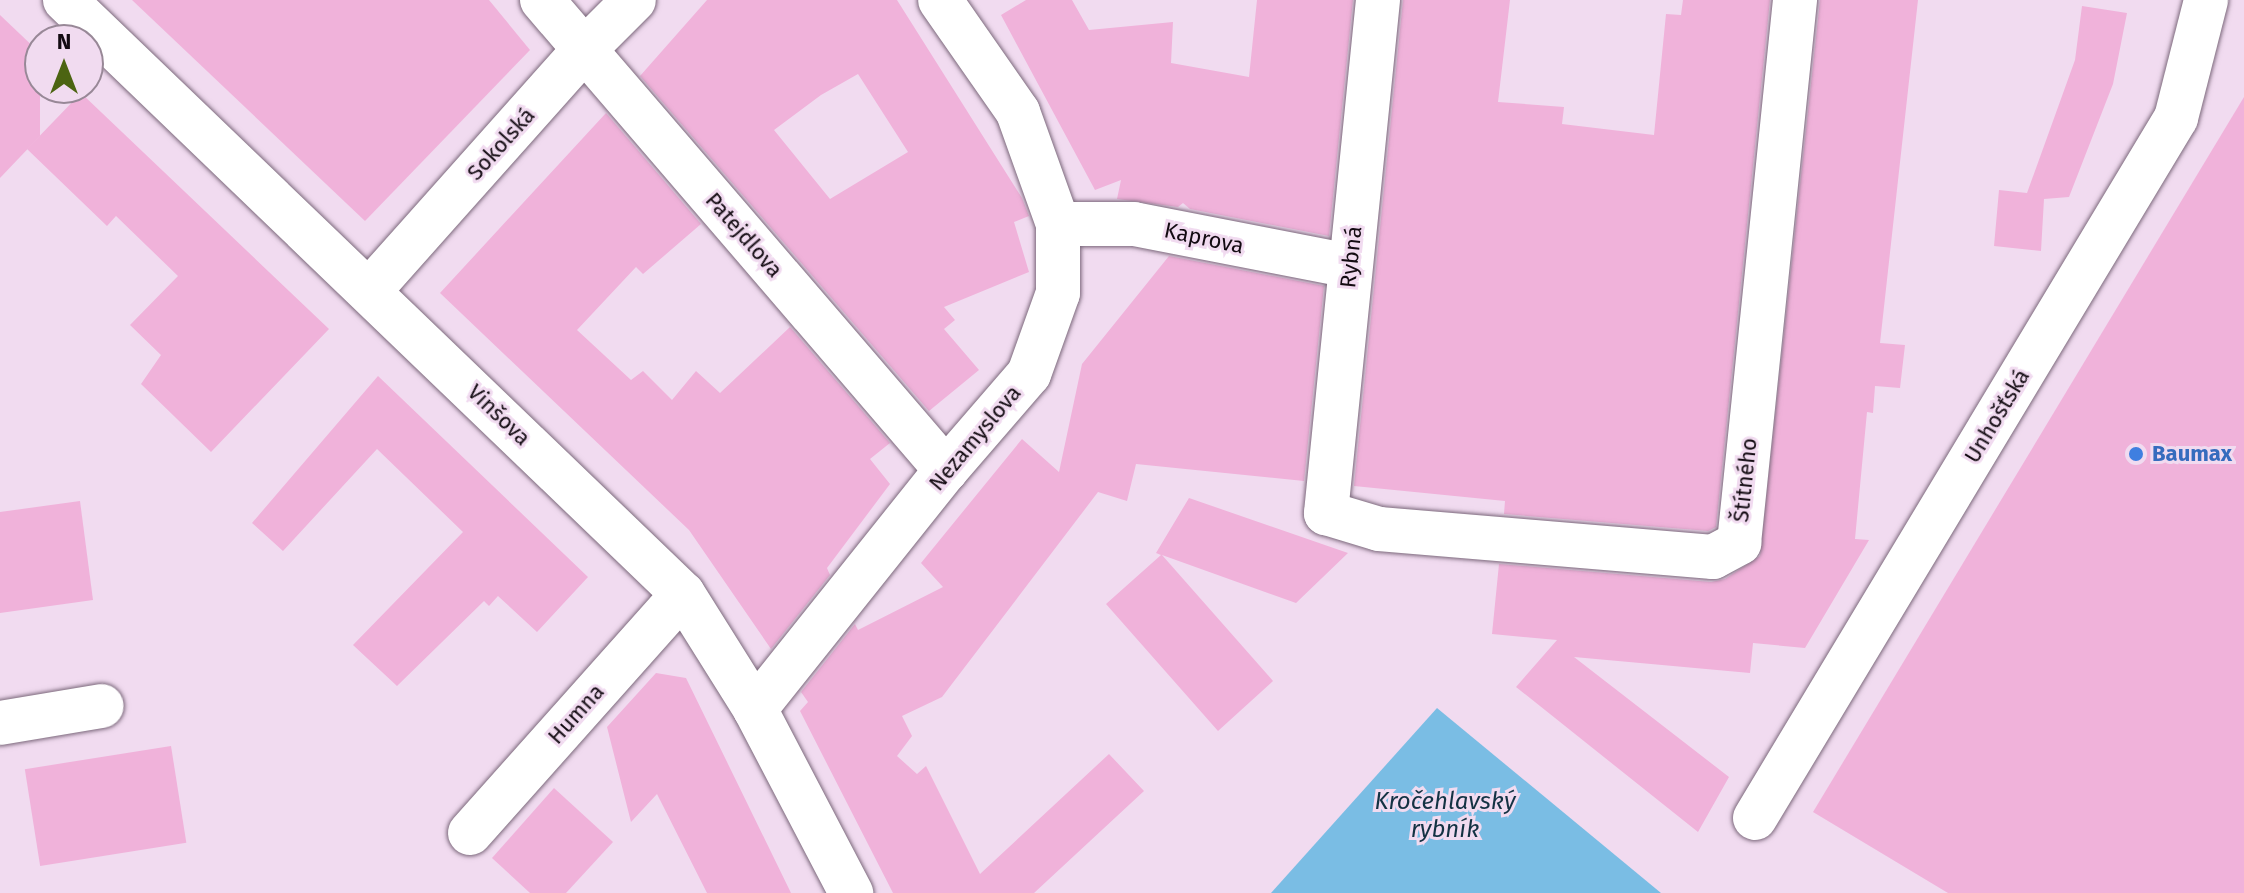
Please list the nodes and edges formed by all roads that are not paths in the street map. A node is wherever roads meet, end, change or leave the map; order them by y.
1 (65, 0) edge
2 (542, 0) edge
3 (634, 0) edge
4 (940, 0) edge
5 (1378, 0) edge
6 (1795, 0) edge
7 (2206, 0) edge
8 (585, 49) junction
9 (1058, 224) junction
10 (1350, 266) junction
11 (370, 290) junction
12 (946, 470) junction
13 (1326, 513) joint
14 (683, 594) junction
15 (102, 706) dead end
16 (755, 709) junction
17 (0, 723) edge
18 (1755, 818) dead end
19 (470, 833) dead end
20 (851, 893) edge

1 - 11 street, Vinšova
2 - 8 street, Patejdlova
3 - 8 street, Sokolská
4 - 9 street, Nezamyslova
5 - 10 street, Rybná
6 - 13 street, Štítného
7 - 18 street, Unhošťská
8 - 11 street, Sokolská
8 - 12 street, Patejdlova
9 - 10 street, Kaprova
9 - 12 street, Nezamyslova
10 - 13 street, Rybná
11 - 14 street, Vinšova
12 - 16 street, Nezamyslova
14 - 16 street, Vinšova
14 - 19 street, Humna
15 - 17 street
16 - 20 street, Vinšova

